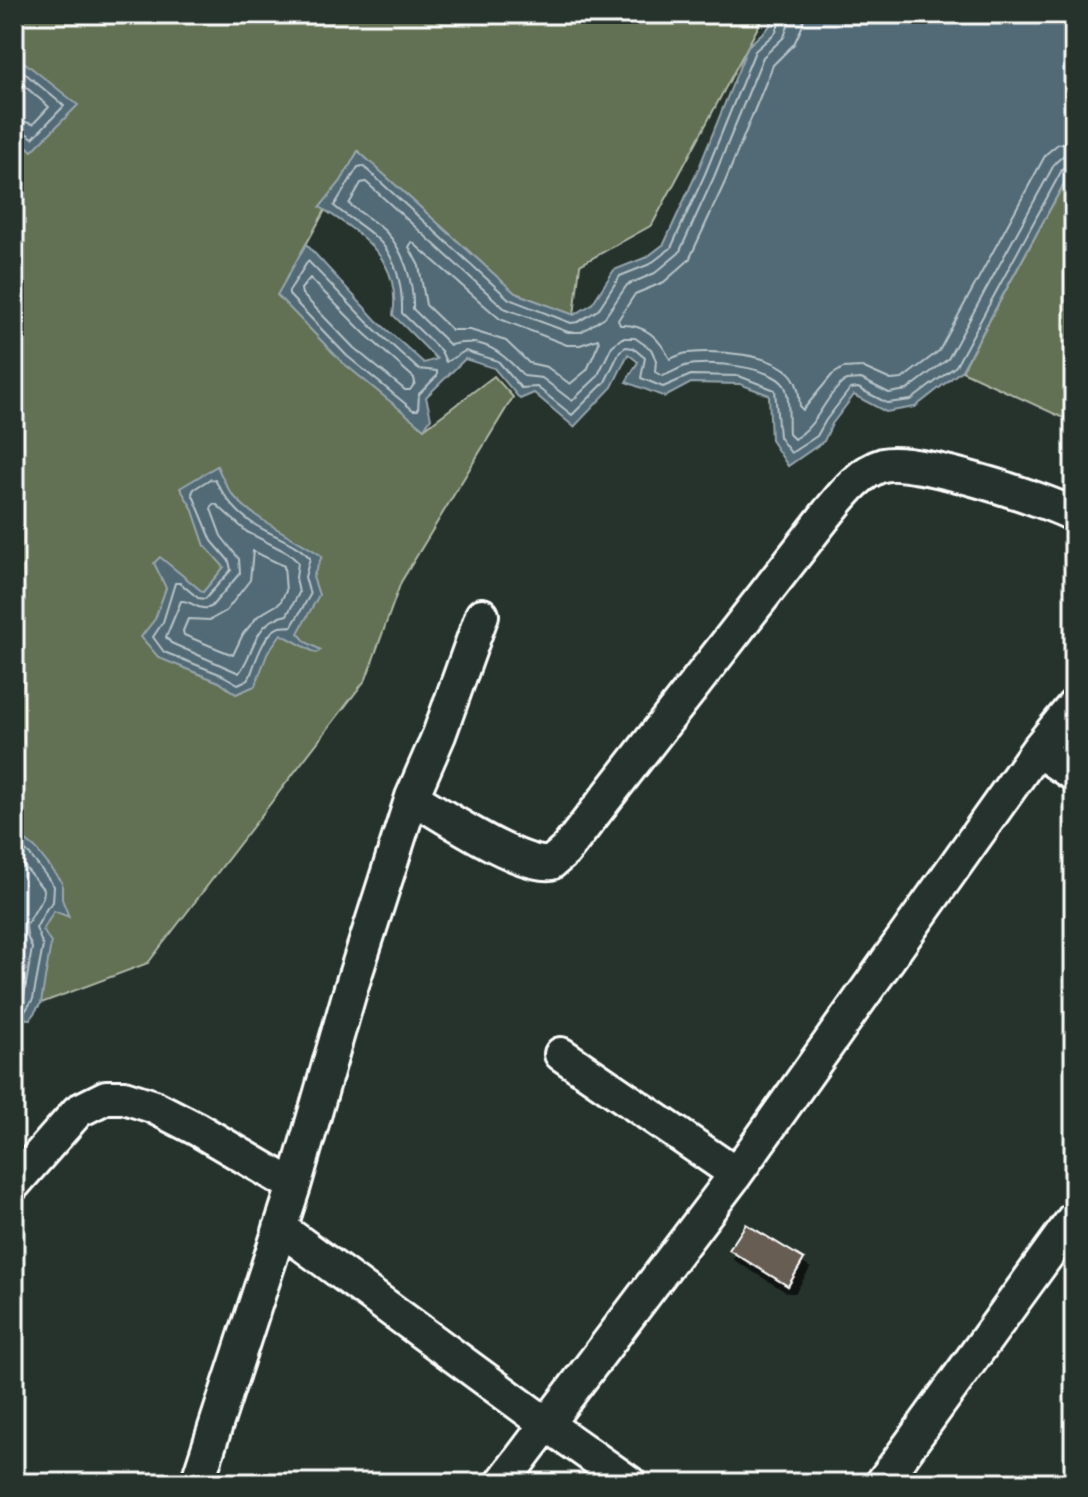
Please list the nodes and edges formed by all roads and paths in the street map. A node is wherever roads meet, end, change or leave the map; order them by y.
1 (1074, 515) edge
2 (482, 615) dead end
3 (1074, 705) edge
4 (1037, 750) junction
5 (1074, 775) edge
6 (412, 797) junction
7 (561, 1054) dead end
8 (736, 1174) junction
9 (14, 1184) edge
10 (294, 1186) junction
11 (1074, 1218) edge
12 (280, 1228) junction
13 (545, 1423) junction
14 (197, 1483) edge
15 (502, 1483) edge
16 (630, 1483) edge
17 (882, 1483) edge

1 - 6 street
2 - 6 street
3 - 4 street
4 - 5 street
4 - 8 street
6 - 10 street
7 - 8 street
8 - 13 street
9 - 10 street
10 - 12 street
11 - 17 street
12 - 13 street
12 - 14 street
13 - 15 street
13 - 16 street

